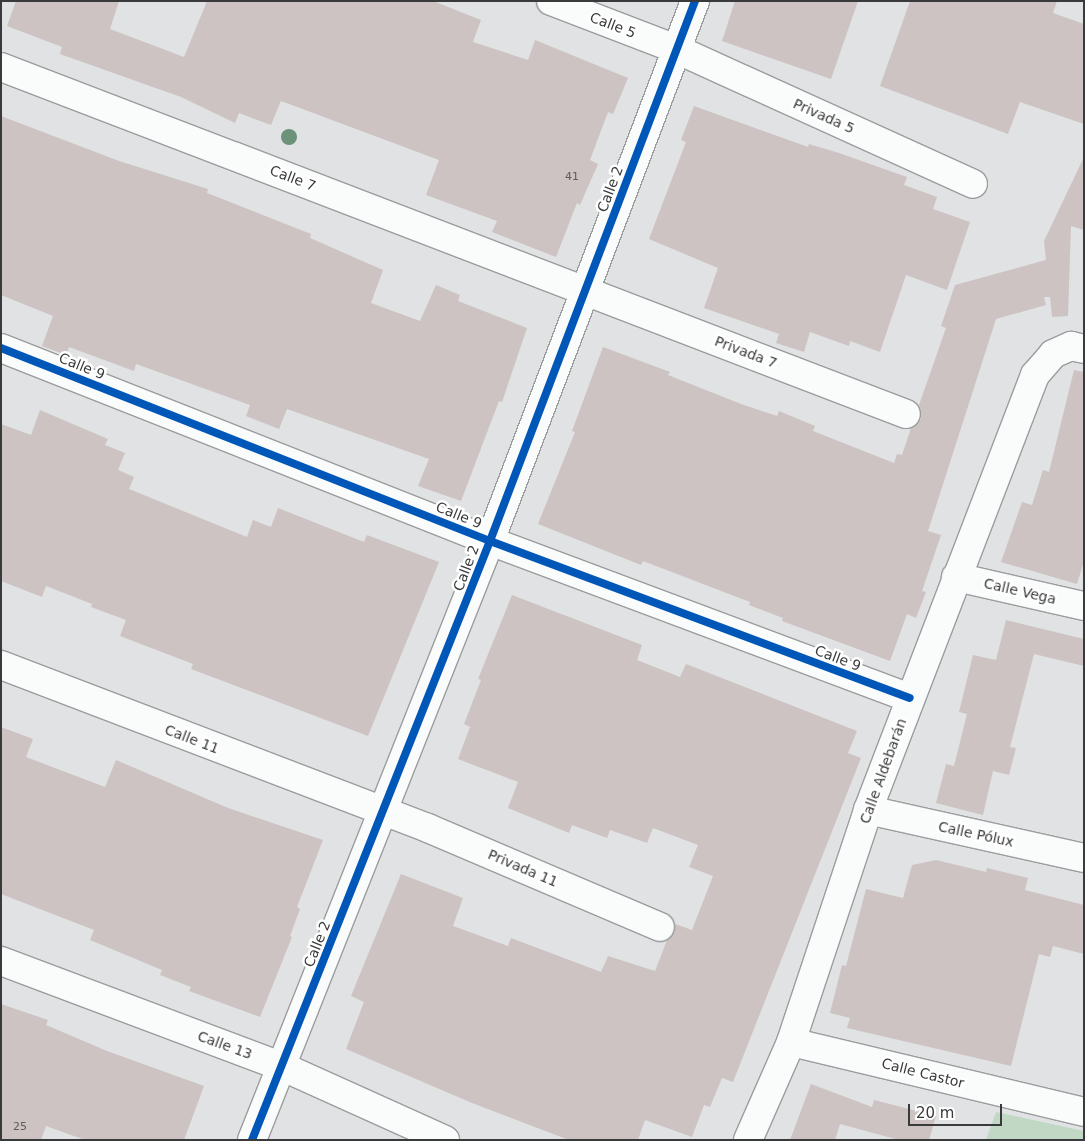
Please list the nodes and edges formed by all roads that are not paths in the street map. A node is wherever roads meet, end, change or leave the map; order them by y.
1 (551, 1) edge
2 (695, 1) edge
3 (676, 49) junction
4 (1, 67) edge
5 (973, 184) dead end
6 (585, 290) junction
7 (1, 348) edge
8 (1084, 349) edge
9 (906, 414) dead end
10 (490, 541) junction
11 (956, 577) junction
12 (1084, 606) edge
13 (1, 665) edge
14 (910, 698) junction
15 (868, 810) junction
16 (384, 812) junction
17 (1084, 858) edge
18 (660, 927) dead end
19 (1, 961) edge
20 (791, 1042) junction
21 (280, 1066) junction
22 (1084, 1112) edge
23 (252, 1140) edge
24 (445, 1140) edge
25 (748, 1140) edge

1 - 3 street, Calle 5
2 - 3 street, Calle 2
3 - 5 street, Privada 5
3 - 6 street, Calle 2
4 - 6 street, Calle 7
6 - 9 street, Privada 7
6 - 10 street, Calle 2
7 - 10 street, Calle 9
8 - 11 street, Calle Aldebarán
10 - 14 street, Calle 9
10 - 16 street, Calle 2
11 - 12 street, Calle Vega
11 - 14 street, Calle Aldebarán
13 - 16 street, Calle 11
14 - 15 street, Calle Aldebarán
15 - 17 street, Calle Pólux
15 - 20 street, Calle Aldebarán
16 - 18 street, Privada 11
16 - 21 street, Calle 2
19 - 21 street, Calle 13
20 - 22 street, Calle Castor
20 - 25 street, Calle Aldebarán
21 - 23 street, Calle 2
21 - 24 street, Calle 13

